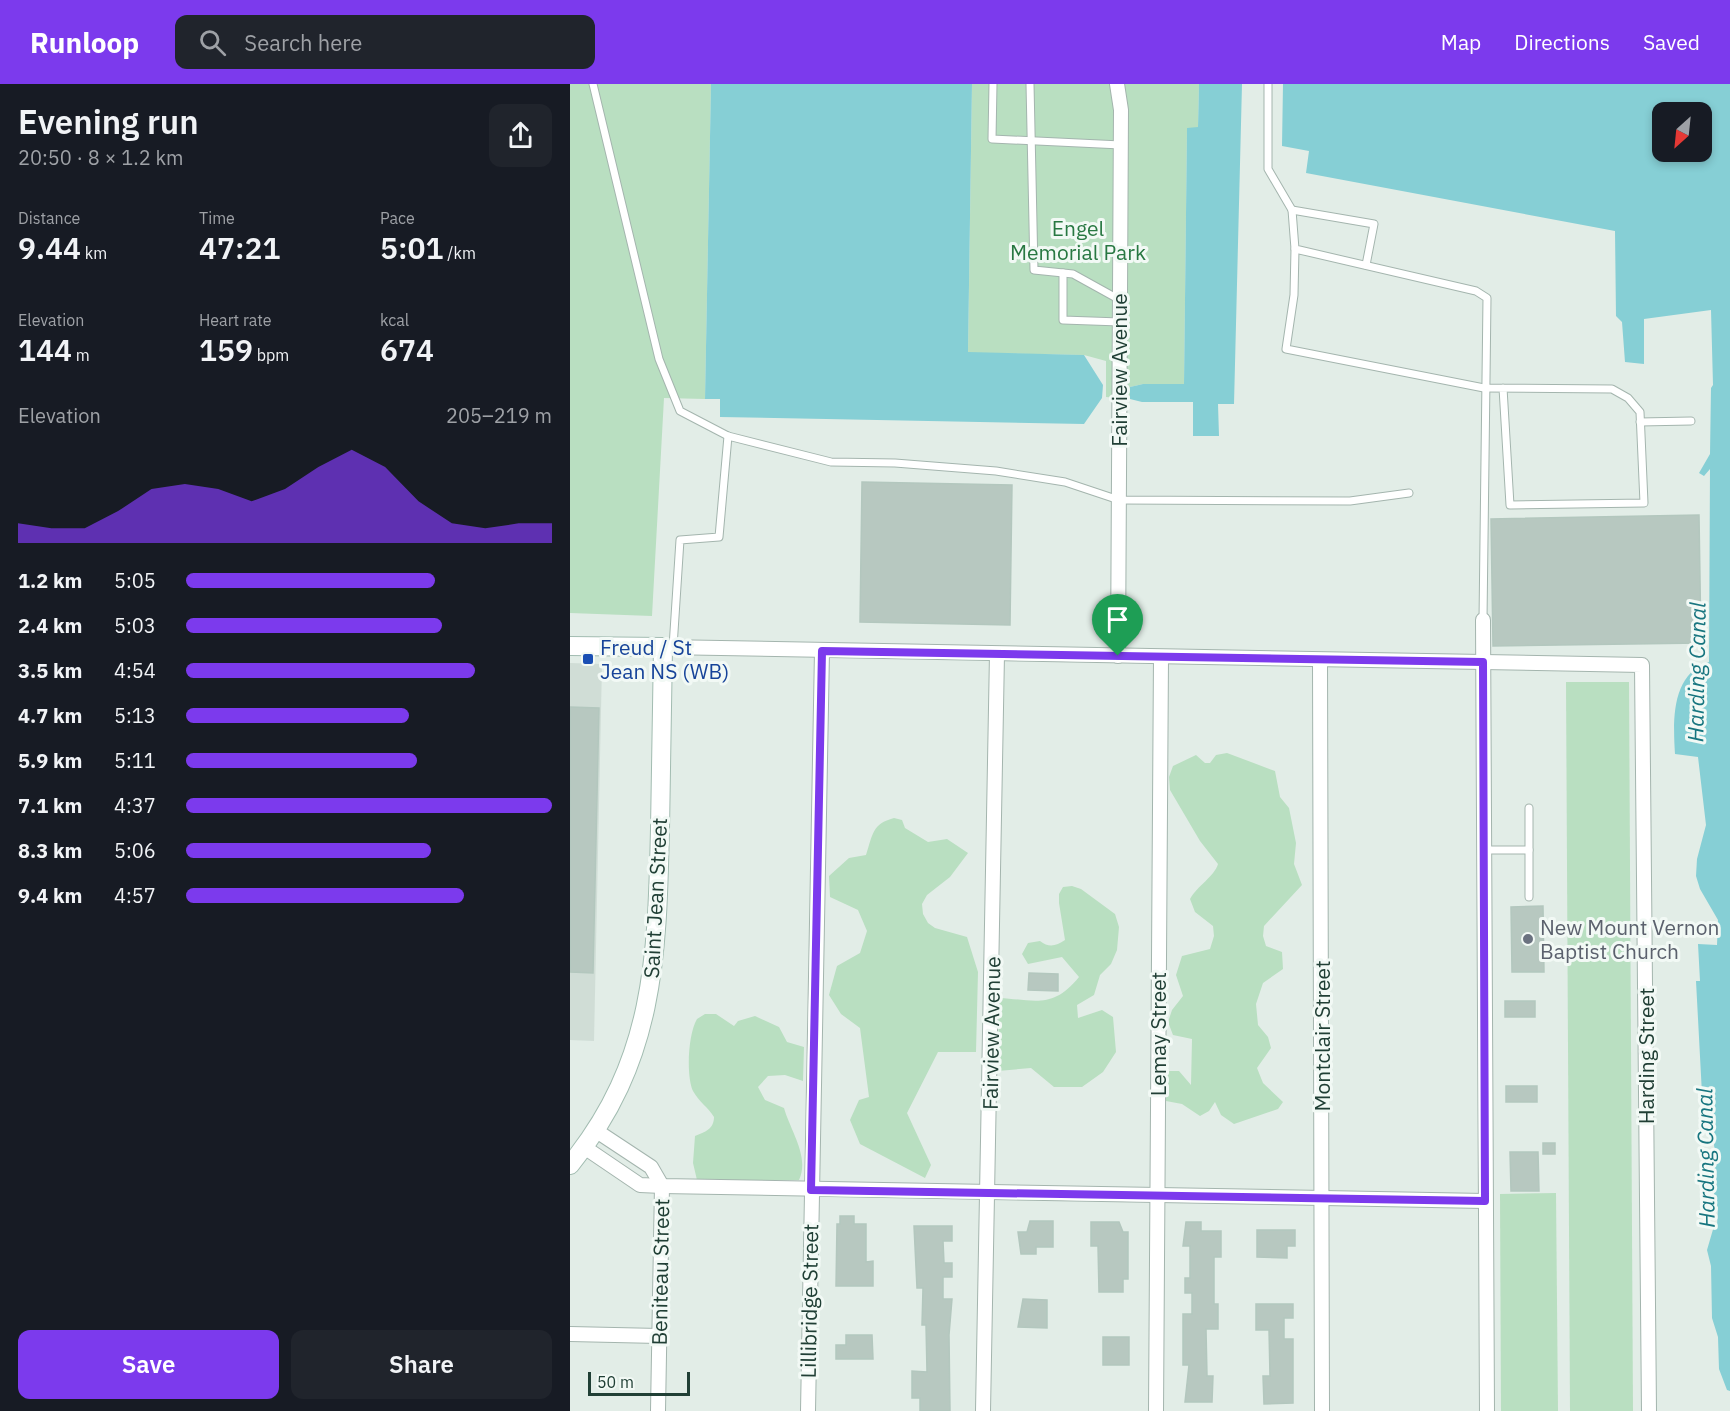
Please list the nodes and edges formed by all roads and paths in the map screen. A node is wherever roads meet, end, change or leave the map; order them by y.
1 (593, 84) edge
2 (993, 84) edge
3 (1030, 84) edge
4 (1117, 84) edge
5 (1269, 84) edge
6 (1029, 141) junction
7 (1121, 145) junction
8 (1292, 210) junction
9 (1294, 249) junction
10 (1366, 265) junction
11 (1063, 273) junction
12 (1120, 300) junction
13 (1120, 322) junction
14 (1484, 388) junction
15 (1503, 388) junction
16 (1691, 421) dead end
17 (1640, 422) junction
18 (728, 436) junction
19 (1408, 493) dead end
20 (1119, 500) junction
21 (1483, 620) joint
22 (570, 646) edge
23 (668, 647) junction
24 (822, 651) junction
25 (998, 654) junction
26 (1118, 656) junction
27 (1161, 657) junction
28 (1320, 661) junction
29 (1483, 662) junction
30 (1529, 808) dead end
31 (1484, 850) junction
32 (1529, 850) junction
33 (1529, 897) dead end
34 (595, 1130) junction
35 (584, 1147) junction
36 (570, 1165) edge
37 (662, 1186) junction
38 (811, 1190) junction
39 (987, 1192) junction
40 (1157, 1195) junction
41 (1321, 1198) junction
42 (1485, 1201) junction
43 (570, 1334) edge
44 (659, 1336) junction
45 (658, 1411) edge
46 (808, 1411) edge
47 (983, 1411) edge
48 (1156, 1411) edge
49 (1322, 1411) edge
50 (1487, 1411) edge
51 (1649, 1411) edge

1 - 18 lane
2 - 6 lane
3 - 6 lane
4 - 7 street, Fairview Avenue
5 - 8 lane
6 - 7 lane
6 - 11 lane
7 - 12 street, Fairview Avenue
8 - 9 lane
8 - 10 lane
9 - 10 lane
9 - 14 lane
10 - 14 lane
11 - 12 lane
11 - 13 lane
12 - 13 street, Fairview Avenue
13 - 20 street, Fairview Avenue
14 - 15 lane
14 - 21 lane
15 - 17 lane
15 - 17 lane
16 - 17 lane
18 - 20 lane
18 - 23 lane
19 - 20 lane
20 - 26 street, Fairview Avenue
21 - 29 street
22 - 23 street
23 - 24 street
23 - 34 street, Saint Jean Street
24 - 25 street
24 - 38 street, Lillibridge Street
25 - 26 street
25 - 39 street, Fairview Avenue
26 - 27 street
27 - 28 street
27 - 40 street, Lemay Street
28 - 29 street
28 - 41 street, Montclair Street
29 - 31 street
29 - 51 street, Harding Street
30 - 32 lane
31 - 32 lane
31 - 42 street
32 - 33 lane
34 - 35 street, Saint Jean Street
34 - 37 street
35 - 36 street, Saint Jean Street
35 - 37 street, Beniteau Street
37 - 38 street
37 - 44 street, Beniteau Street
38 - 39 street
38 - 46 street, Lillibridge Street
39 - 40 street
39 - 47 street, Fairview Avenue
40 - 41 street
40 - 48 street, Lemay Street
41 - 42 street
41 - 49 street, Montclair Street
42 - 50 street
43 - 44 street
44 - 45 street, Beniteau Street

